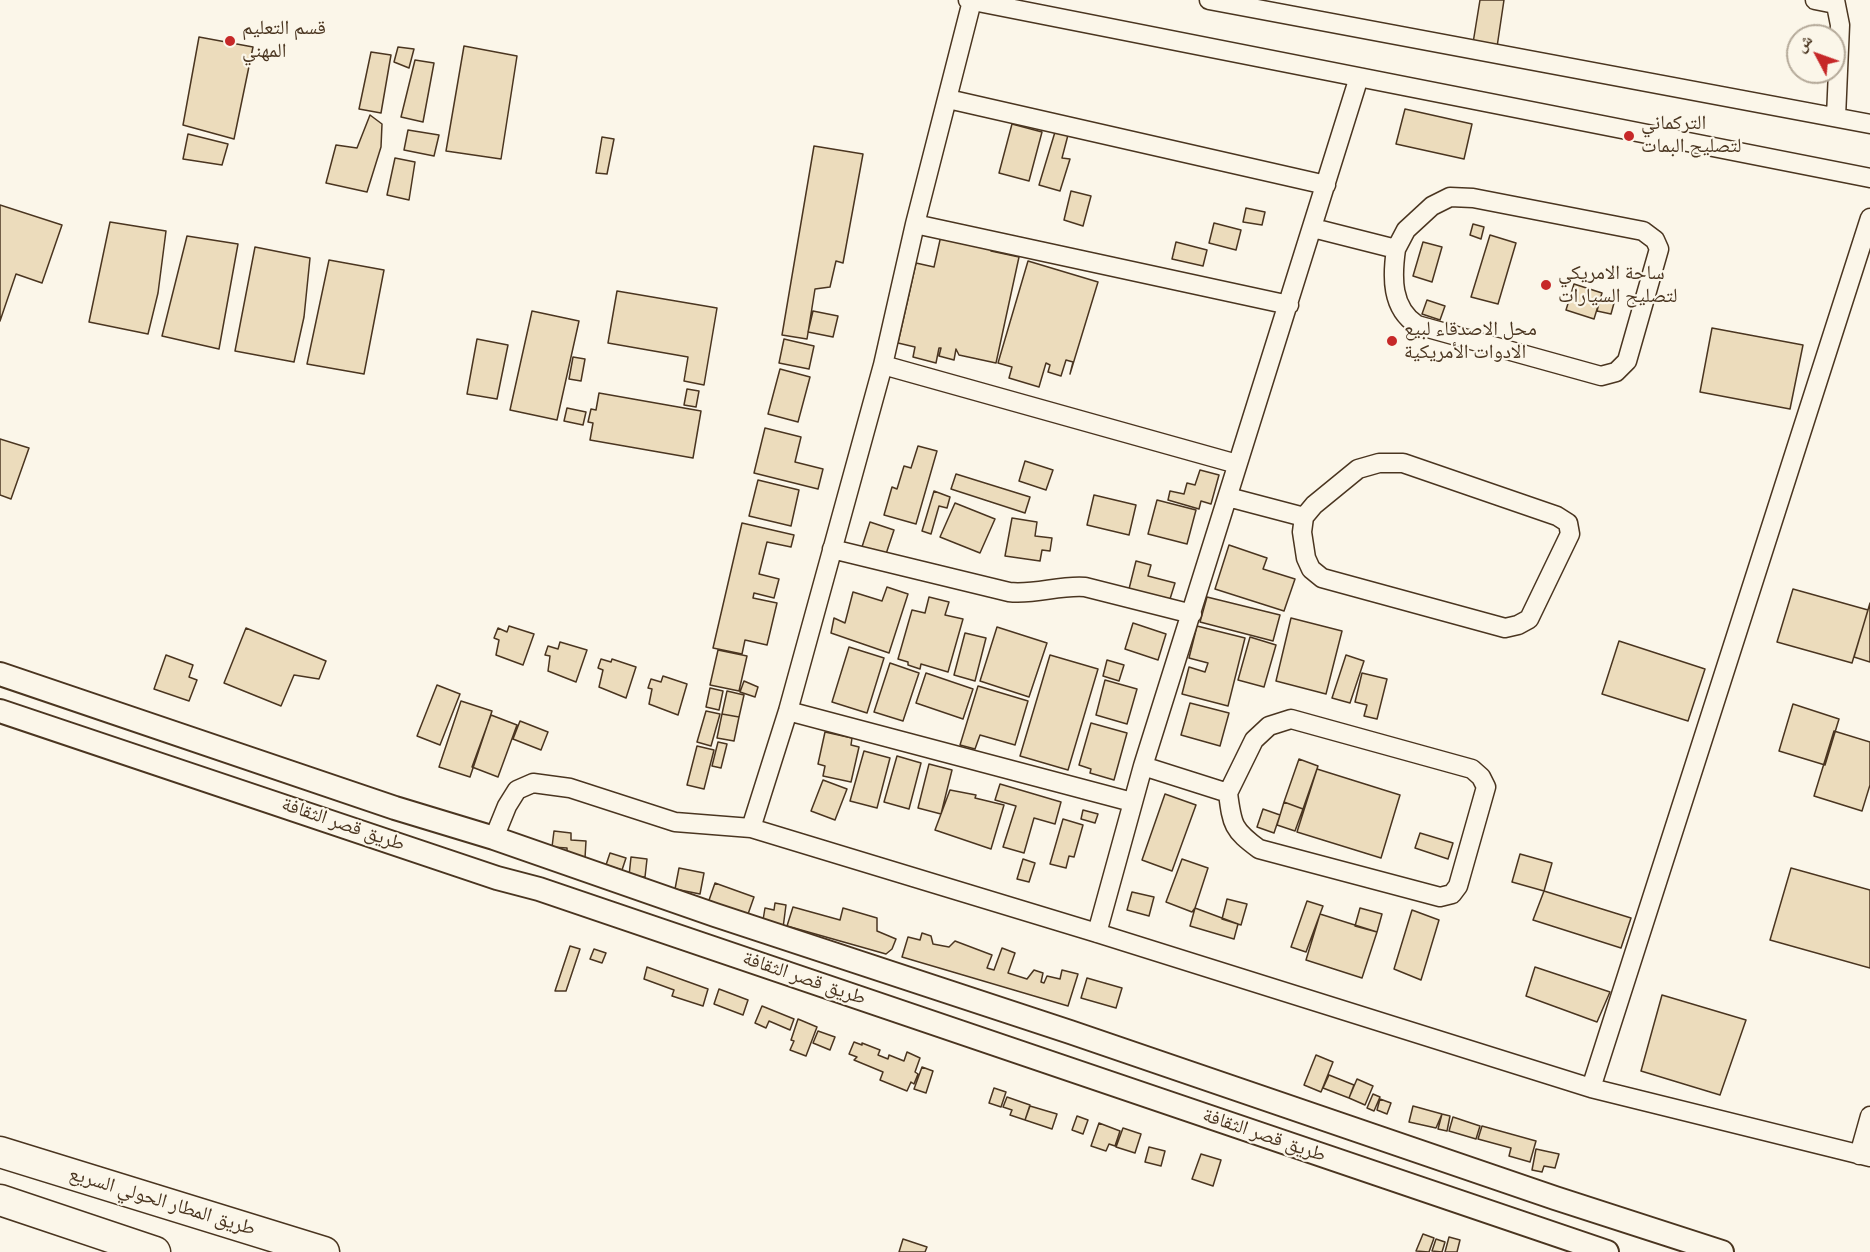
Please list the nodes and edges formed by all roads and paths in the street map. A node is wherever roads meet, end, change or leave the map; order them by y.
1 (970, 0) edge
2 (1209, 0) edge
3 (1815, 0) edge
4 (1835, 2) edge
5 (1359, 77) junction
6 (948, 99) junction
7 (1836, 117) junction
8 (1870, 124) edge
9 (1870, 178) edge
10 (1326, 185) junction
11 (1870, 218) edge
12 (915, 224) junction
13 (1313, 228) junction
14 (1396, 249) junction
15 (1289, 305) junction
16 (883, 365) junction
17 (1237, 464) junction
18 (1228, 497) junction
19 (1304, 517) junction
20 (832, 549) junction
21 (1191, 614) junction
22 (0, 674) edge
23 (0, 711) edge
24 (788, 711) junction
25 (1143, 766) junction
26 (1228, 793) junction
27 (1132, 802) junction
28 (751, 828) junction
29 (494, 838) junction
30 (1097, 933) junction
31 (1591, 1088) junction
32 (1870, 1116) edge
33 (5, 1152) edge
34 (1864, 1156) edge
35 (0, 1200) edge
36 (155, 1252) edge
37 (324, 1252) edge
38 (1607, 1252) edge
39 (1722, 1252) edge

1 - 5 street
1 - 6 street
2 - 7 street
3 - 4 street
4 - 7 street
5 - 9 street
5 - 10 street
6 - 10 street
6 - 12 street
7 - 8 street
10 - 13 street
11 - 31 street
12 - 15 street
12 - 16 street
13 - 14 street
13 - 15 street
14 - 14 street
15 - 17 street
16 - 17 street
16 - 20 street
17 - 18 street
18 - 19 street
18 - 21 street
19 - 19 street
20 - 21 street
20 - 24 street
21 - 25 street
22 - 29 street, طريق قصر الثقافة
23 - 38 street, طريق قصر الثقافة
24 - 27 street
24 - 28 street
25 - 26 street
25 - 27 street
26 - 26 street
27 - 30 street
28 - 29 street
28 - 30 street
29 - 39 street, طريق قصر الثقافة
30 - 31 street
31 - 34 street
32 - 34 street
33 - 37 highway, طريق المطار الحولي السريع
35 - 36 highway

